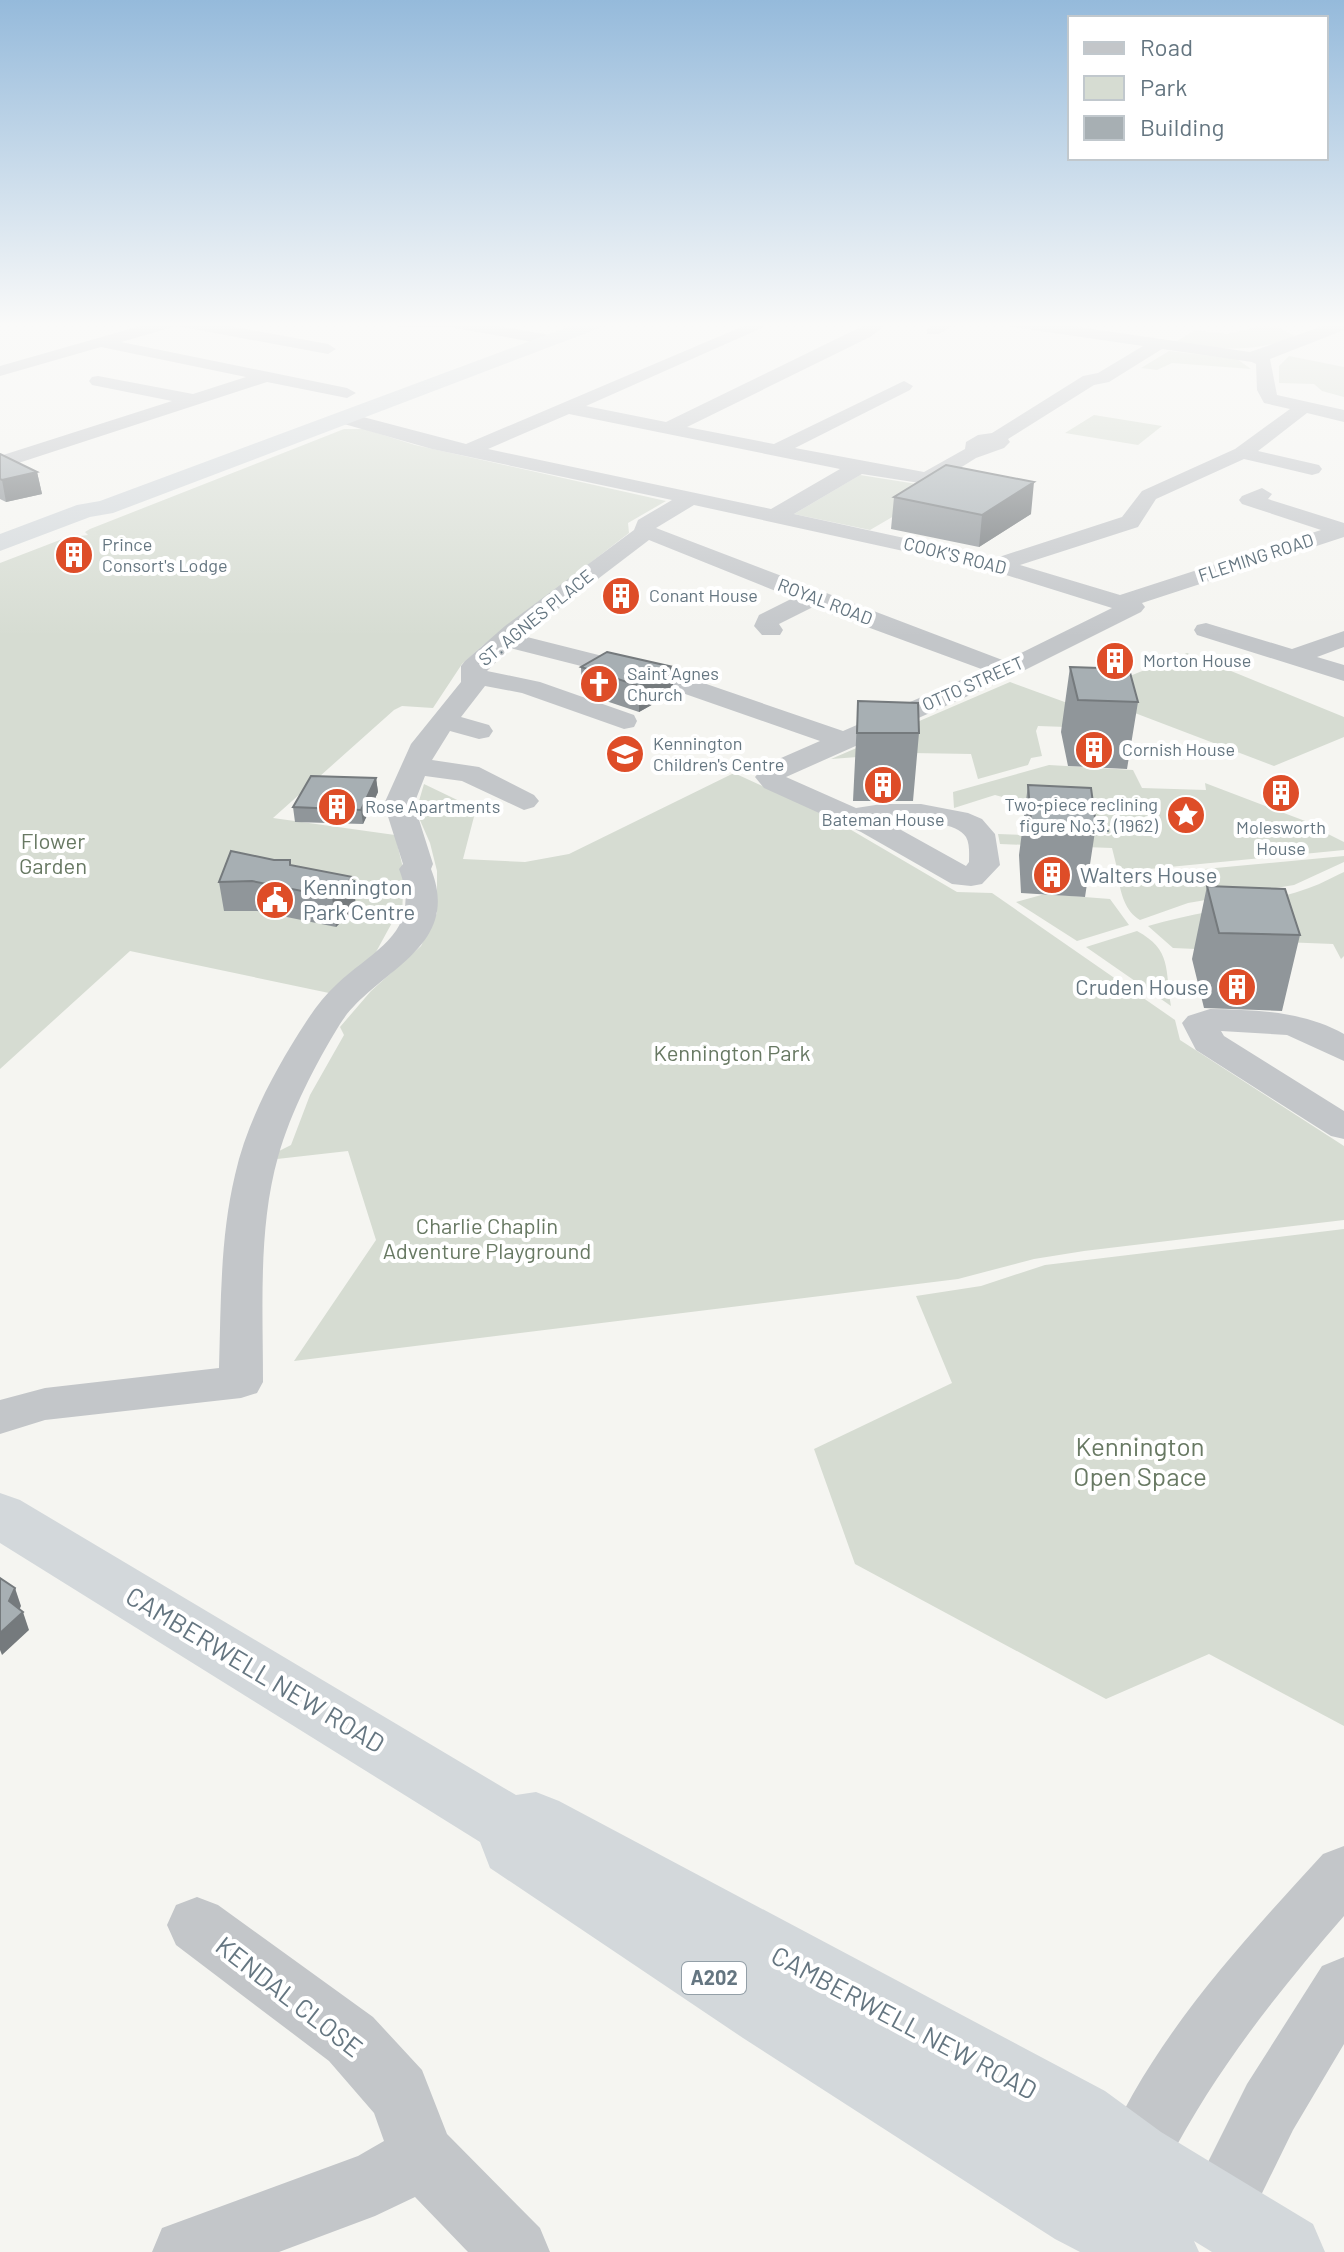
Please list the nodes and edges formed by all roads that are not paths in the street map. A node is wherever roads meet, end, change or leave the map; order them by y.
1 (114, 427) edge
2 (296, 427) edge
3 (390, 427) edge
4 (522, 427) edge
5 (664, 427) edge
6 (822, 427) edge
7 (1014, 427) edge
8 (1279, 427) edge
9 (669, 428) joint
10 (469, 450) junction
11 (777, 450) junction
12 (1242, 453) junction
13 (0, 463) edge
14 (859, 467) junction
15 (1312, 469) dead end
16 (690, 499) junction
17 (1249, 499) dead end
18 (774, 516) junction
19 (0, 521) edge
20 (1344, 530) edge
21 (645, 533) junction
22 (34, 534) junction
23 (0, 543) edge
24 (0, 550) edge
25 (997, 565) junction
26 (812, 598) junction
27 (1126, 605) junction
28 (771, 630) dead end
29 (1206, 630) dead end
30 (1344, 638) edge
31 (505, 639) junction
32 (1293, 657) junction
33 (1006, 670) junction
34 (1344, 673) edge
35 (474, 677) junction
36 (444, 720) junction
37 (624, 721) dead end
38 (479, 731) dead end
39 (844, 741) junction
40 (414, 766) junction
41 (524, 801) dead end
42 (854, 818) dead end
43 (1344, 1050) edge
44 (1344, 1128) edge
45 (0, 1403) edge
46 (45, 1404) junction
47 (0, 1417) edge
48 (0, 1515) edge
49 (510, 1825) junction
50 (1344, 1873) edge
51 (197, 1925) dead end
52 (1344, 1987) edge
53 (422, 2156) junction
54 (1134, 2159) junction
55 (1179, 2238) edge
56 (220, 2247) edge
57 (516, 2252) edge
58 (1285, 2252) edge

1 - 13 street
2 - 22 highway
3 - 10 street, COOK'S ROAD
4 - 10 street
5 - 9 street
6 - 11 street
7 - 14 street
8 - 12 street
9 - 11 street
10 - 16 street, COOK'S ROAD
11 - 14 street
12 - 15 street
12 - 25 street
14 - 18 street
16 - 18 street, COOK'S ROAD
16 - 21 street, ST. AGNES PLACE
17 - 20 street, FLEMING ROAD
18 - 25 street, COOK'S ROAD
19 - 22 highway
20 - 27 street, FLEMING ROAD
21 - 26 street, ROYAL ROAD
21 - 31 street, ST. AGNES PLACE
22 - 23 highway
22 - 24 highway
25 - 27 street, COOK'S ROAD
26 - 28 street
26 - 33 street, ROYAL ROAD
27 - 33 street, OTTO STREET
29 - 32 street
30 - 32 street
31 - 35 street, ST. AGNES PLACE
31 - 39 street
32 - 34 street
33 - 39 street, OTTO STREET
35 - 36 street, ST. AGNES PLACE
35 - 37 street
36 - 38 street
36 - 40 street, ST. AGNES PLACE
39 - 42 street, OTTO STREET
40 - 41 street
40 - 46 street, ST. AGNES PLACE
43 - 44 street
45 - 46 street
46 - 47 street
48 - 49 highway, CAMBERWELL NEW ROAD / A202
49 - 54 highway, CAMBERWELL NEW ROAD / A202
49 - 55 highway, CAMBERWELL NEW ROAD / A202
50 - 54 street
51 - 53 street, KENDAL CLOSE
52 - 55 street
53 - 56 street
53 - 57 street, KENDAL CLOSE
54 - 55 highway, CAMBERWELL NEW ROAD / A202
55 - 58 highway, CAMBERWELL NEW ROAD / A202

